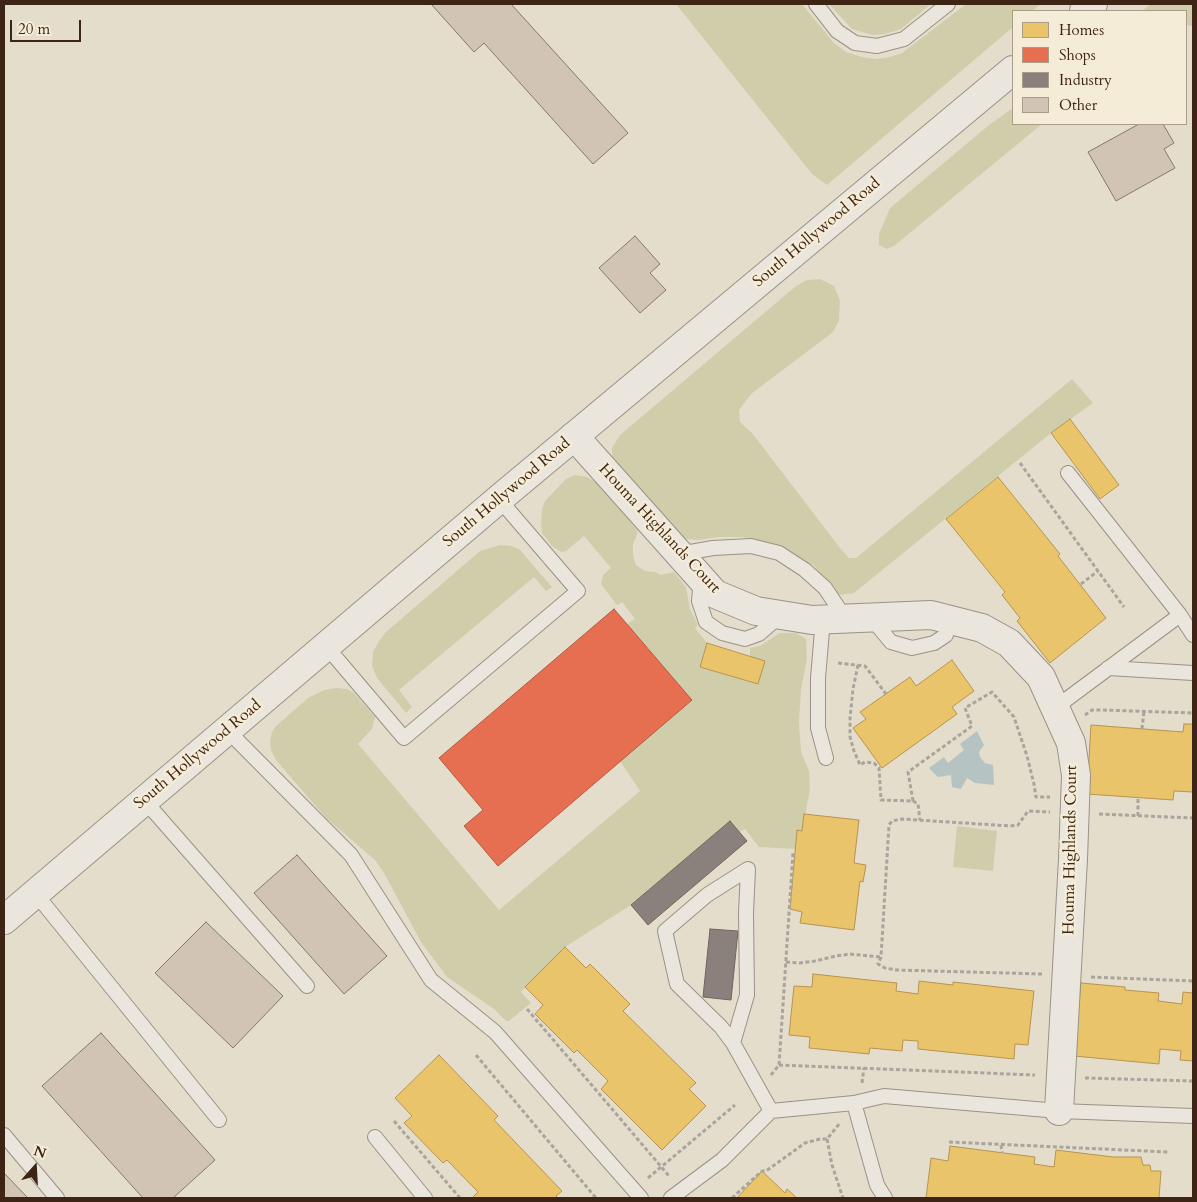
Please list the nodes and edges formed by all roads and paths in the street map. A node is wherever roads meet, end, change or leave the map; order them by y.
1 (816, 4) edge
2 (948, 4) edge
3 (1012, 71) edge
4 (574, 436) junction
5 (1020, 463) dead end
6 (1068, 473) dead end
7 (500, 499) junction
8 (679, 554) junction
9 (1098, 571) junction
10 (1081, 584) dead end
11 (1124, 607) dead end
12 (1180, 615) junction
13 (834, 619) junction
14 (1193, 635) edge
15 (326, 646) junction
16 (820, 660) junction
17 (858, 665) junction
18 (1108, 668) junction
19 (1193, 673) edge
20 (1041, 677) junction
21 (886, 694) dead end
22 (1054, 708) junction
23 (1144, 711) junction
24 (1193, 714) edge
25 (1083, 719) dead end
26 (1142, 729) dead end
27 (228, 730) junction
28 (826, 758) dead end
29 (1138, 797) dead end
30 (144, 800) junction
31 (913, 801) junction
32 (1064, 813) junction
33 (1138, 816) junction
34 (1193, 818) edge
35 (920, 820) junction
36 (793, 853) dead end
37 (35, 893) junction
38 (4, 920) edge
39 (880, 957) junction
40 (786, 962) junction
41 (1066, 976) junction
42 (1193, 981) edge
43 (307, 986) dead end
44 (528, 1009) dead end
45 (733, 1043) junction
46 (476, 1055) dead end
47 (778, 1065) junction
48 (1039, 1076) dead end
49 (1084, 1078) dead end
50 (1193, 1081) edge
51 (767, 1082) dead end
52 (854, 1103) junction
53 (735, 1105) dead end
54 (771, 1111) junction
55 (1059, 1111) junction
56 (1193, 1116) edge
57 (844, 1119) dead end
58 (219, 1120) dead end
59 (394, 1121) dead end
60 (4, 1135) edge
61 (375, 1138) dead end
62 (827, 1139) junction
63 (949, 1142) dead end
64 (1001, 1145) junction
65 (1112, 1150) junction
66 (1168, 1152) dead end
67 (1002, 1153) dead end
68 (1113, 1157) dead end
69 (661, 1167) junction
70 (646, 1180) dead end
71 (672, 1180) dead end
72 (57, 1198) edge
73 (425, 1198) edge
74 (460, 1198) edge
75 (596, 1198) edge
76 (641, 1198) edge
77 (671, 1198) edge
78 (732, 1198) edge
79 (842, 1198) edge
80 (885, 1198) edge

1 - 2 lane
3 - 4 street, South Hollywood Road
4 - 7 street, South Hollywood Road
4 - 8 street, Houma Highlands Court
5 - 9 path
6 - 12 lane
7 - 15 street, South Hollywood Road
7 - 15 lane
8 - 13 street, Houma Highlands Court
8 - 13 lane
9 - 10 path
9 - 11 path
12 - 14 lane
12 - 18 lane
13 - 16 lane
13 - 20 street
13 - 20 street, Houma Highlands Court
15 - 27 street, South Hollywood Road
16 - 17 path
16 - 28 lane
17 - 21 path
17 - 31 path
18 - 19 lane
18 - 22 lane
20 - 22 street, Houma Highlands Court
22 - 32 street, Houma Highlands Court
23 - 24 path
23 - 25 path
23 - 26 path
27 - 30 street, South Hollywood Road
27 - 76 lane
29 - 33 path
30 - 37 street, South Hollywood Road
30 - 43 lane
31 - 32 path
31 - 35 path
32 - 33 path
32 - 35 path
32 - 41 street, Houma Highlands Court
33 - 34 path
35 - 39 path
36 - 40 path
37 - 38 street, South Hollywood Road
37 - 58 lane
39 - 40 path
39 - 41 path
40 - 47 path
41 - 42 path
41 - 55 street, Houma Highlands Court
44 - 69 path
45 - 45 lane
45 - 54 lane
46 - 75 path
47 - 48 path
47 - 51 path
49 - 50 path
52 - 54 lane
52 - 55 lane
52 - 80 lane
53 - 69 path
54 - 77 lane
55 - 56 lane
57 - 62 path
59 - 74 path
60 - 72 lane
61 - 73 lane
62 - 78 path
62 - 79 path
63 - 64 path
64 - 65 path
64 - 67 path
65 - 66 path
65 - 68 path
69 - 70 path
69 - 71 path

